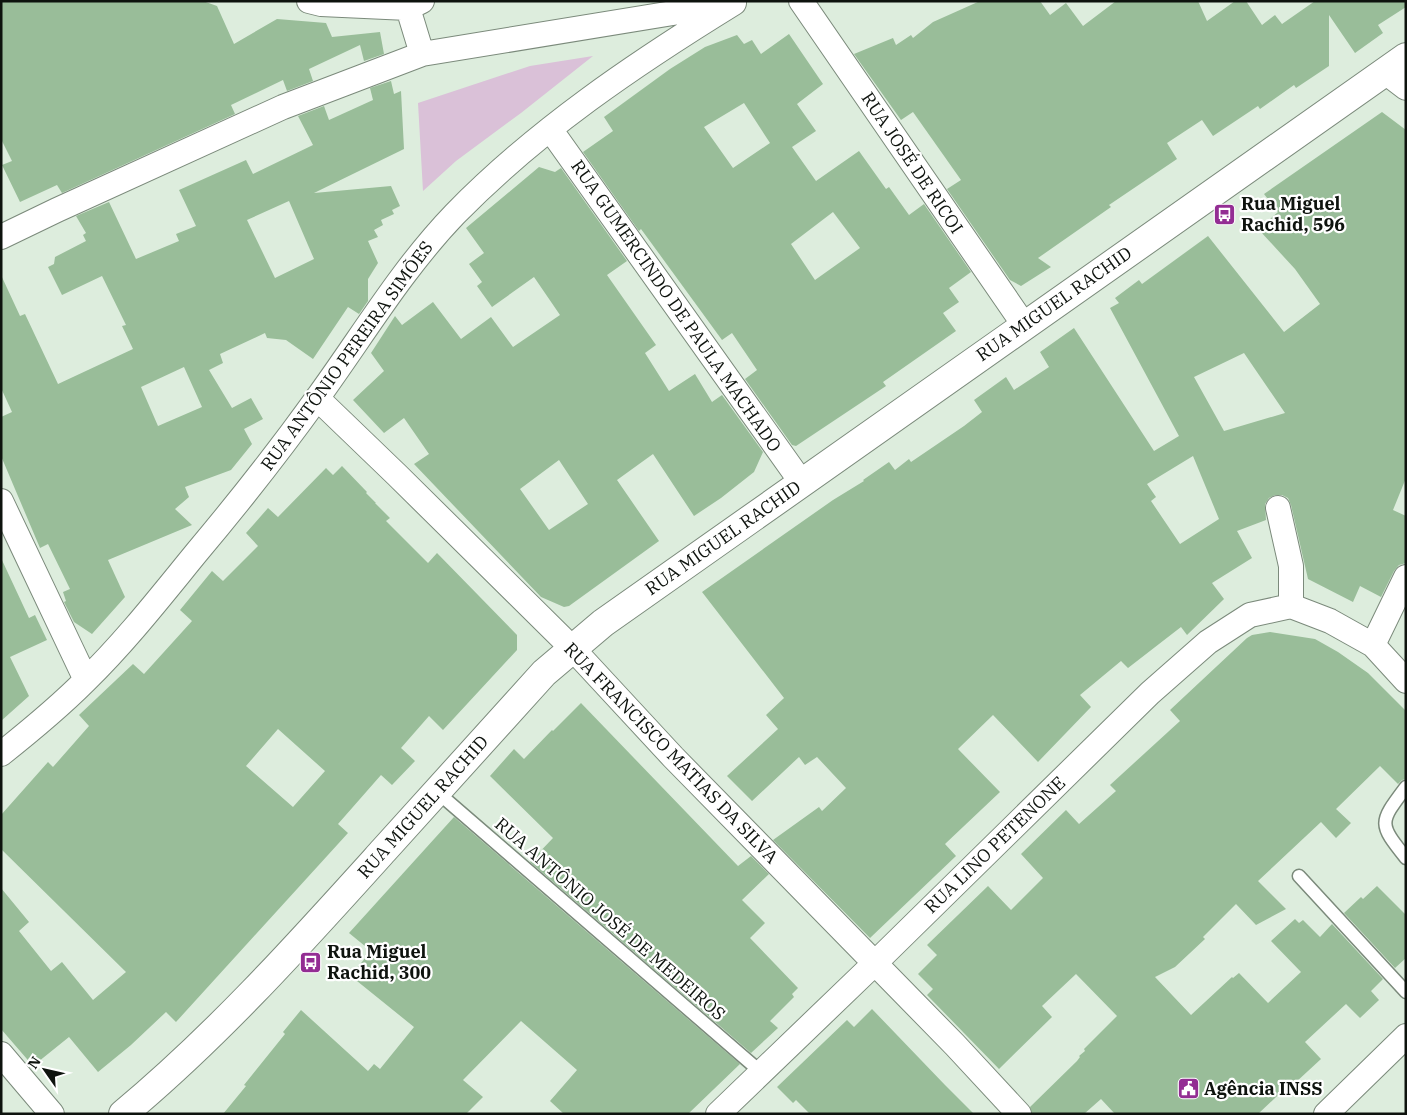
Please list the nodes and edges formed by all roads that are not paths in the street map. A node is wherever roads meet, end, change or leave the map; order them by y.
1 (309, 1) edge
2 (801, 1) edge
3 (740, 2) edge
4 (415, 5) edge
5 (422, 54) junction
6 (1399, 72) edge
7 (550, 129) junction
8 (1, 237) edge
9 (1024, 325) junction
10 (318, 398) junction
11 (802, 483) junction
12 (1, 501) edge
13 (1278, 508) dead end
14 (1406, 577) edge
15 (1291, 606) junction
16 (1373, 645) junction
17 (572, 648) junction
18 (86, 680) junction
19 (1406, 680) edge
20 (1, 754) edge
21 (1406, 787) edge
22 (436, 791) junction
23 (1406, 858) edge
24 (1298, 876) dead end
25 (875, 963) junction
26 (1406, 992) edge
27 (1406, 1036) edge
28 (1, 1054) edge
29 (762, 1073) junction
30 (52, 1114) edge
31 (123, 1114) edge
32 (718, 1114) edge
33 (1018, 1114) edge
34 (1326, 1114) edge

1 - 4 street
2 - 9 street, RUA JOSÉ DE RICOI
3 - 5 street, RUA ANTÔNIO PEREIRA SIMÕES
3 - 7 street, RUA ANTÔNIO PEREIRA SIMÕES
4 - 5 street
5 - 8 street, RUA ANTÔNIO PEREIRA SIMÕES
6 - 9 main road, RUA MIGUEL RACHID
7 - 10 street, RUA ANTÔNIO PEREIRA SIMÕES
7 - 11 street, RUA GUMERCINDO DE PAULA MACHADO
9 - 11 main road, RUA MIGUEL RACHID
10 - 17 street, RUA FRANCISCO MATIAS DA SILVA
10 - 18 street, RUA ANTÔNIO PEREIRA SIMÕES
11 - 17 main road, RUA MIGUEL RACHID
12 - 18 street
13 - 15 street
14 - 16 street
15 - 16 street
15 - 25 street, RUA LINO PETENONE
16 - 19 street
17 - 22 main road, RUA MIGUEL RACHID
17 - 25 street, RUA FRANCISCO MATIAS DA SILVA
18 - 20 street, RUA ANTÔNIO PEREIRA SIMÕES
21 - 23 lane
22 - 29 lane, RUA ANTÔNIO JOSÉ DE MEDEIROS
22 - 31 main road, RUA MIGUEL RACHID
24 - 26 lane
25 - 29 street, RUA LINO PETENONE
25 - 33 street, RUA FRANCISCO MATIAS DA SILVA
27 - 34 street
28 - 30 street
29 - 32 street, RUA LINO PETENONE

